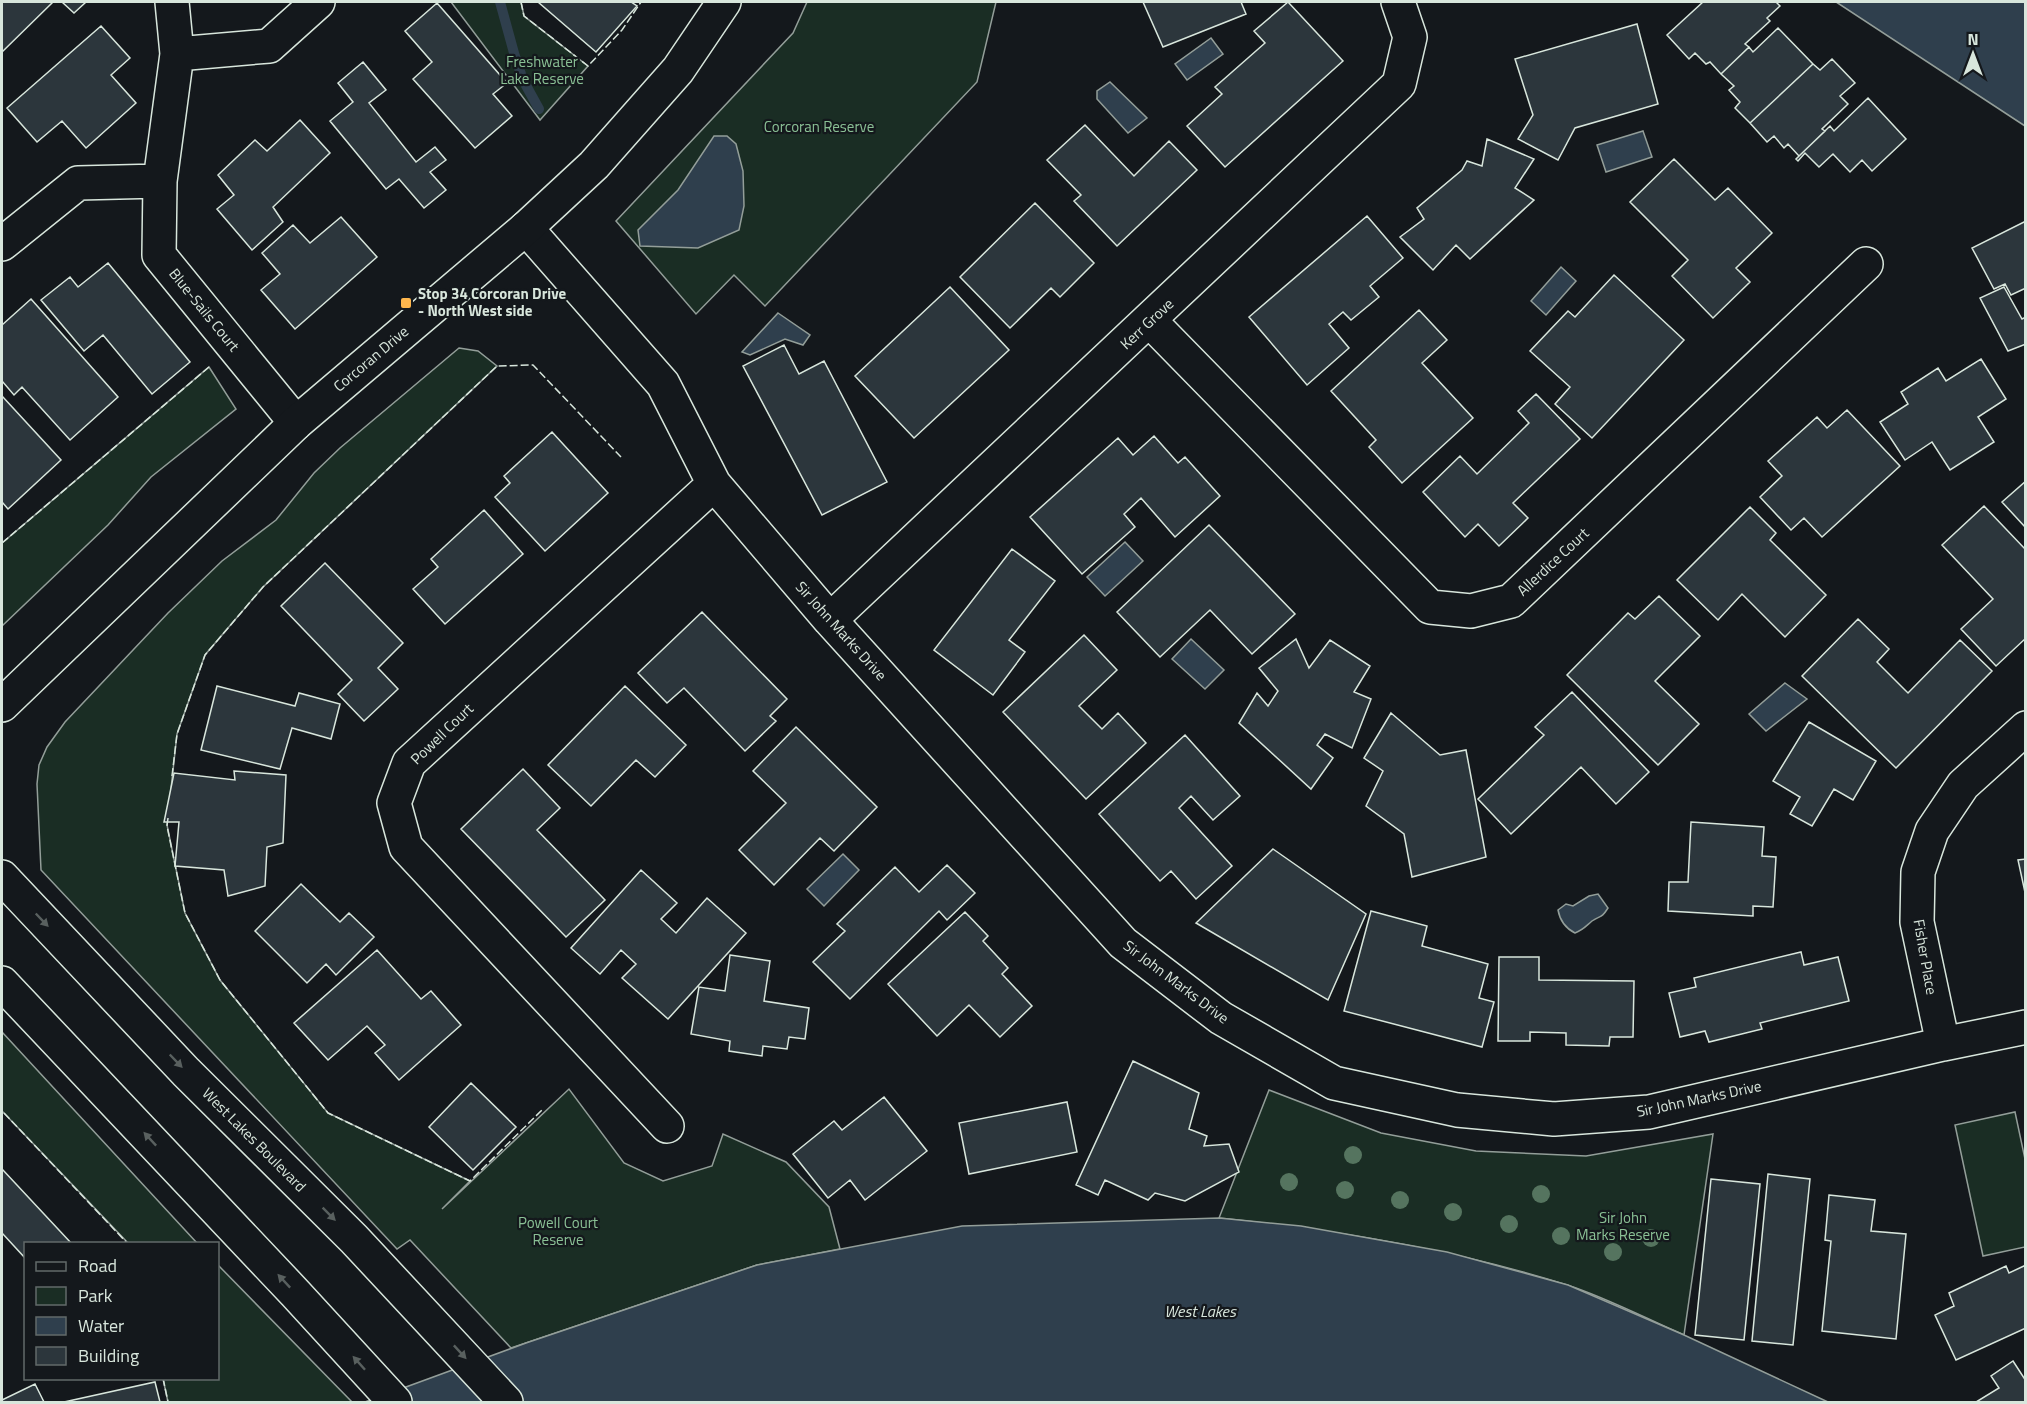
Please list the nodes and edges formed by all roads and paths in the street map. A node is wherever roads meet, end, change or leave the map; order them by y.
1 (172, 2) edge
2 (318, 2) edge
3 (724, 2) edge
4 (1398, 2) edge
5 (177, 54) junction
6 (160, 181) junction
7 (526, 228) junction
8 (2, 244) edge
9 (1866, 264) dead end
10 (1150, 321) junction
11 (296, 423) junction
12 (714, 484) junction
13 (830, 621) junction
14 (2, 705) edge
15 (2025, 728) edge
16 (2, 878) edge
17 (2, 983) edge
18 (2025, 1028) edge
19 (1943, 1044) junction
20 (667, 1126) dead end
21 (395, 1402) edge
22 (506, 1402) edge

1 - 5 street, Blue-Sails Court
2 - 5 street
3 - 7 street, Corcoran Drive
4 - 10 street, Kerr Grove
5 - 6 street, Blue-Sails Court
6 - 8 street
6 - 11 street, Blue-Sails Court
7 - 11 street, Corcoran Drive
7 - 12 street, Sir John Marks Drive
9 - 10 street, Allerdice Court
10 - 13 street, Kerr Grove
11 - 14 street, Corcoran Drive
12 - 13 street, Sir John Marks Drive
12 - 20 street, Powell Court
13 - 19 street, Sir John Marks Drive
15 - 19 street, Fisher Place
16 -> 22 street, West Lakes Boulevard
21 -> 17 street
18 - 19 street, Sir John Marks Drive

